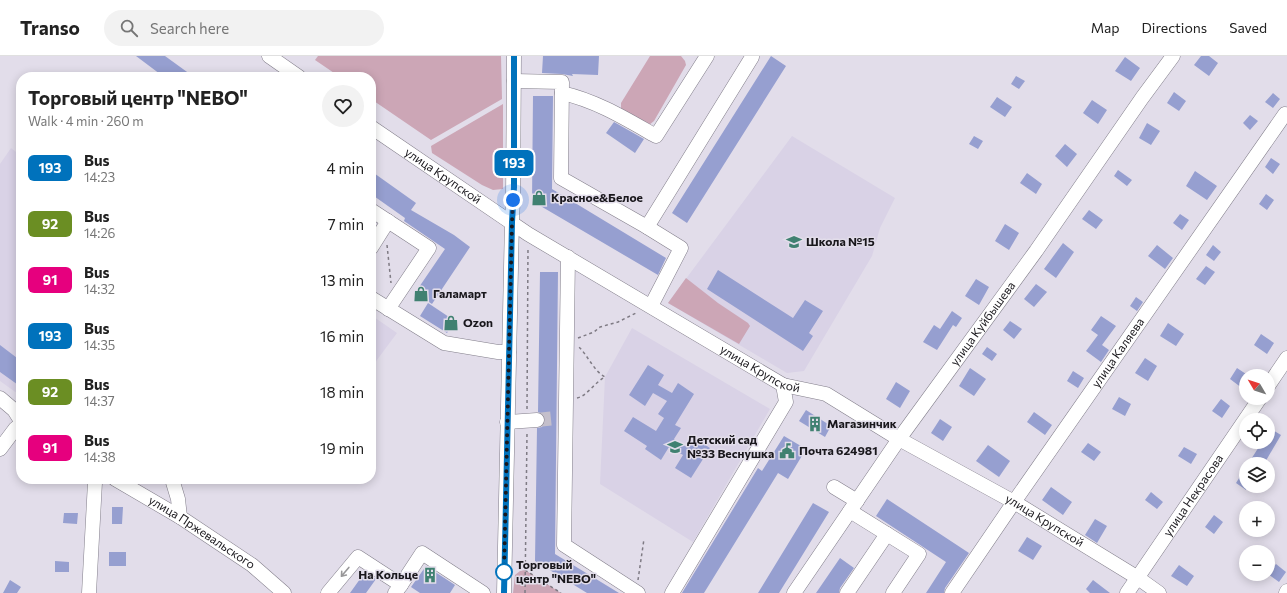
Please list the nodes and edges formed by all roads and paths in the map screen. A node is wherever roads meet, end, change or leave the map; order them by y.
1 (269, 56) edge
2 (514, 56) edge
3 (707, 56) edge
4 (1173, 56) edge
5 (752, 57) dead end
6 (291, 72) edge
7 (514, 81) junction
8 (562, 93) junction
9 (1285, 114) dead end
10 (376, 130) edge
11 (376, 215) edge
12 (512, 222) junction
13 (386, 224) junction
14 (647, 227) junction
15 (376, 240) edge
16 (568, 257) junction
17 (376, 300) edge
18 (391, 305) junction
19 (651, 306) junction
20 (566, 340) junction
21 (509, 352) junction
22 (1287, 358) edge
23 (1275, 376) edge
24 (783, 385) junction
25 (0, 398) edge
26 (566, 398) junction
27 (1255, 405) edge
28 (16, 413) edge
29 (538, 420) tunnel mouth
30 (507, 422) junction
31 (16, 428) edge
32 (899, 439) junction
33 (0, 449) edge
34 (95, 484) edge
35 (123, 484) edge
36 (174, 484) edge
37 (834, 488) dead end
38 (1014, 502) junction
39 (853, 506) junction
40 (180, 518) junction
41 (887, 534) junction
42 (644, 539) dead end
43 (525, 570) dead end
44 (1138, 578) junction
45 (270, 588) edge
46 (398, 589) edge
47 (89, 593) edge
48 (284, 593) edge
49 (328, 593) edge
50 (483, 593) edge
51 (504, 593) edge
52 (561, 593) edge
53 (638, 593) edge
54 (672, 593) edge
55 (794, 593) edge
56 (848, 593) edge
57 (893, 593) edge
58 (952, 593) edge
59 (1127, 593) edge
60 (1159, 593) edge

1 - 6 street
2 - 7 street
3 - 8 street
4 - 32 street, улица Куйбышева
5 - 14 street
7 - 8 street
7 - 12 street
8 - 14 street
9 - 38 street, улица Каляева
10 - 12 street, улица Крупской
11 - 13 street
12 - 16 street, улица Крупской
12 - 21 street
13 - 15 street
13 - 18 path
13 - 18 street
14 - 19 street
16 - 19 street, улица Крупской
16 - 20 street
17 - 18 street
18 - 21 street
19 - 20 path
19 - 24 street, улица Крупской
20 - 26 street
20 - 26 path
21 - 30 street
22 - 23 street
24 - 32 street, улица Крупской
24 - 54 street
25 - 28 street
26 - 53 street
27 - 44 street, улица Некрасова
29 - 30 street
30 - 51 street
31 - 33 street
32 - 38 street, улица Крупской
32 - 39 street, улица Куйбышева
34 - 47 street
35 - 40 street, улица Пржевальского
36 - 40 street
37 - 39 street
38 - 44 street, улица Крупской
38 - 58 street, улица Каляева
39 - 41 street
39 - 55 street, улица Куйбышева
40 - 45 street, улица Пржевальского
41 - 56 street
41 - 57 street
42 - 53 path
43 - 52 path
44 - 59 street, улица Некрасова
44 - 60 street, улица Крупской
45 - 48 street, улица Пржевальского
46 -> 49 street
46 - 50 street

